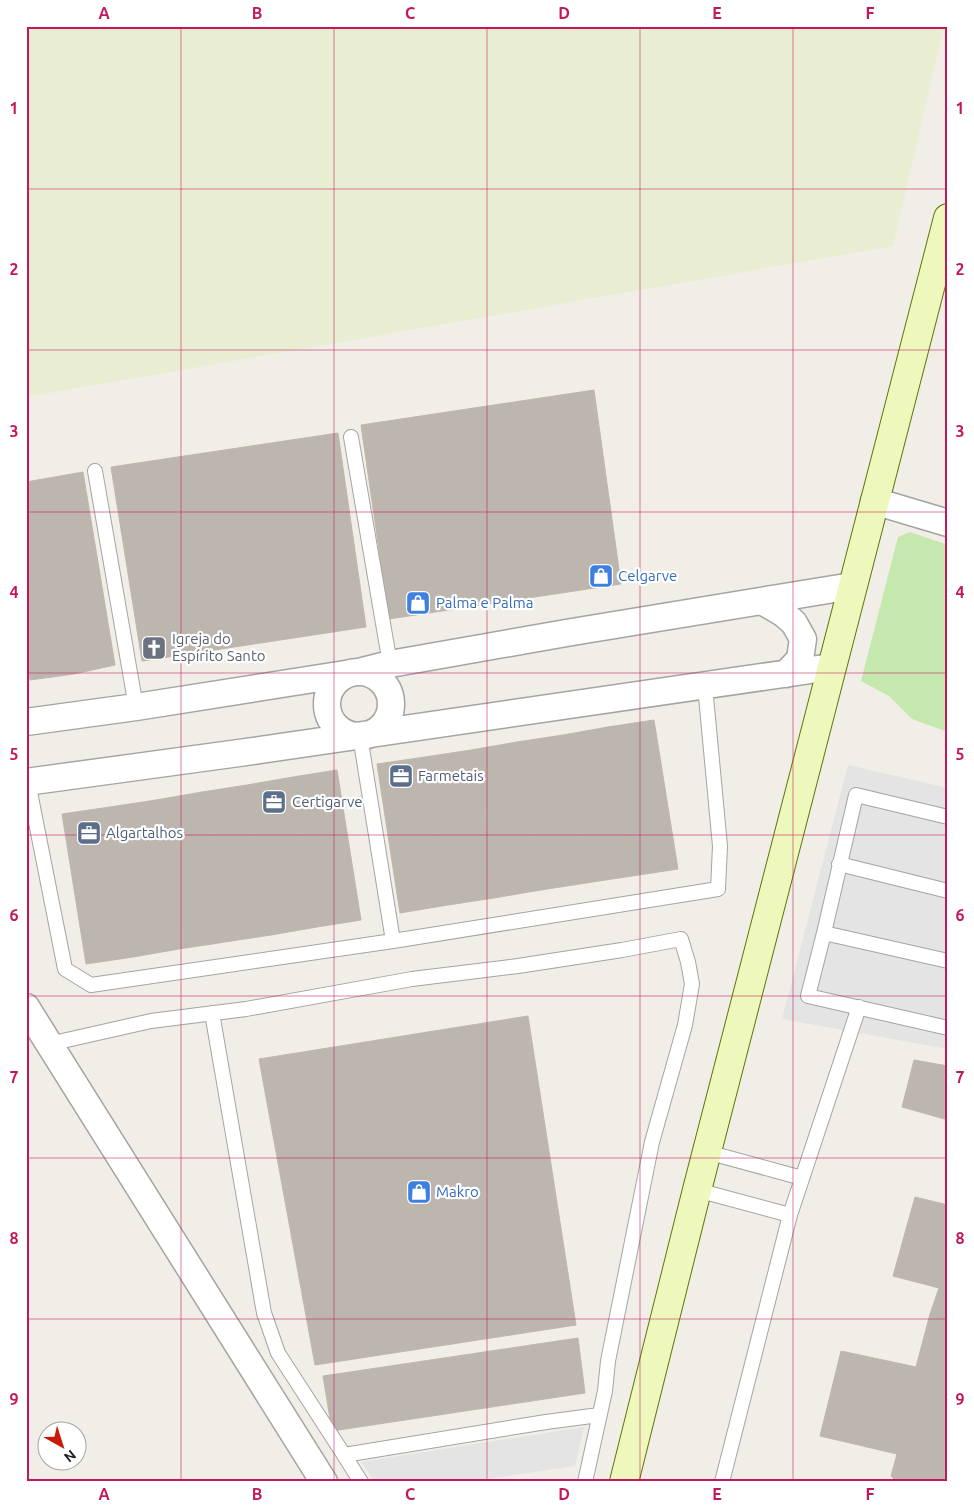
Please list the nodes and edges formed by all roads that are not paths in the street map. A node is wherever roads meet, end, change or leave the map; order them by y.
1 (948, 218) edge
2 (351, 437) dead end
3 (95, 471) dead end
4 (874, 501) junction
5 (948, 523) edge
6 (852, 586) junction
7 (762, 601) junction
8 (390, 664) junction
9 (831, 667) junction
10 (358, 672) junction
11 (786, 674) junction
12 (705, 686) junction
13 (136, 708) junction
14 (26, 722) edge
15 (360, 736) junction
16 (27, 782) edge
17 (948, 816) edge
18 (839, 864) junction
19 (948, 891) edge
20 (824, 932) junction
21 (392, 941) junction
22 (948, 960) edge
23 (26, 1007) edge
24 (858, 1007) junction
25 (212, 1013) junction
26 (948, 1028) edge
27 (49, 1044) junction
28 (707, 1152) junction
29 (802, 1178) junction
30 (697, 1190) junction
31 (790, 1215) junction
32 (599, 1415) junction
33 (344, 1456) junction
34 (324, 1482) edge
35 (361, 1482) edge
36 (585, 1482) edge
37 (624, 1482) edge
38 (722, 1482) edge

1 - 4 street
2 - 8 lane
3 - 13 lane
4 - 5 street
4 - 6 street
6 - 7 street
6 - 9 street
7 - 8 street
7 - 11 street
8 - 10 street
9 - 11 street
9 - 28 street
10 - 13 street
10 - 15 street
10 - 15 street
11 - 12 street
12 - 15 street
12 - 21 lane
13 - 14 street
15 - 16 street
15 - 21 lane
16 - 21 lane
17 - 18 lane
18 - 19 lane
18 - 20 lane
20 - 22 lane
20 - 24 lane
23 - 27 street
24 - 26 lane
24 - 29 lane
25 - 27 lane
25 - 32 lane
25 - 33 lane
27 - 34 street
28 - 29 lane
28 - 30 street
29 - 31 lane
30 - 31 lane
30 - 37 street
31 - 38 lane
32 - 33 lane
32 - 36 lane
33 - 35 lane

